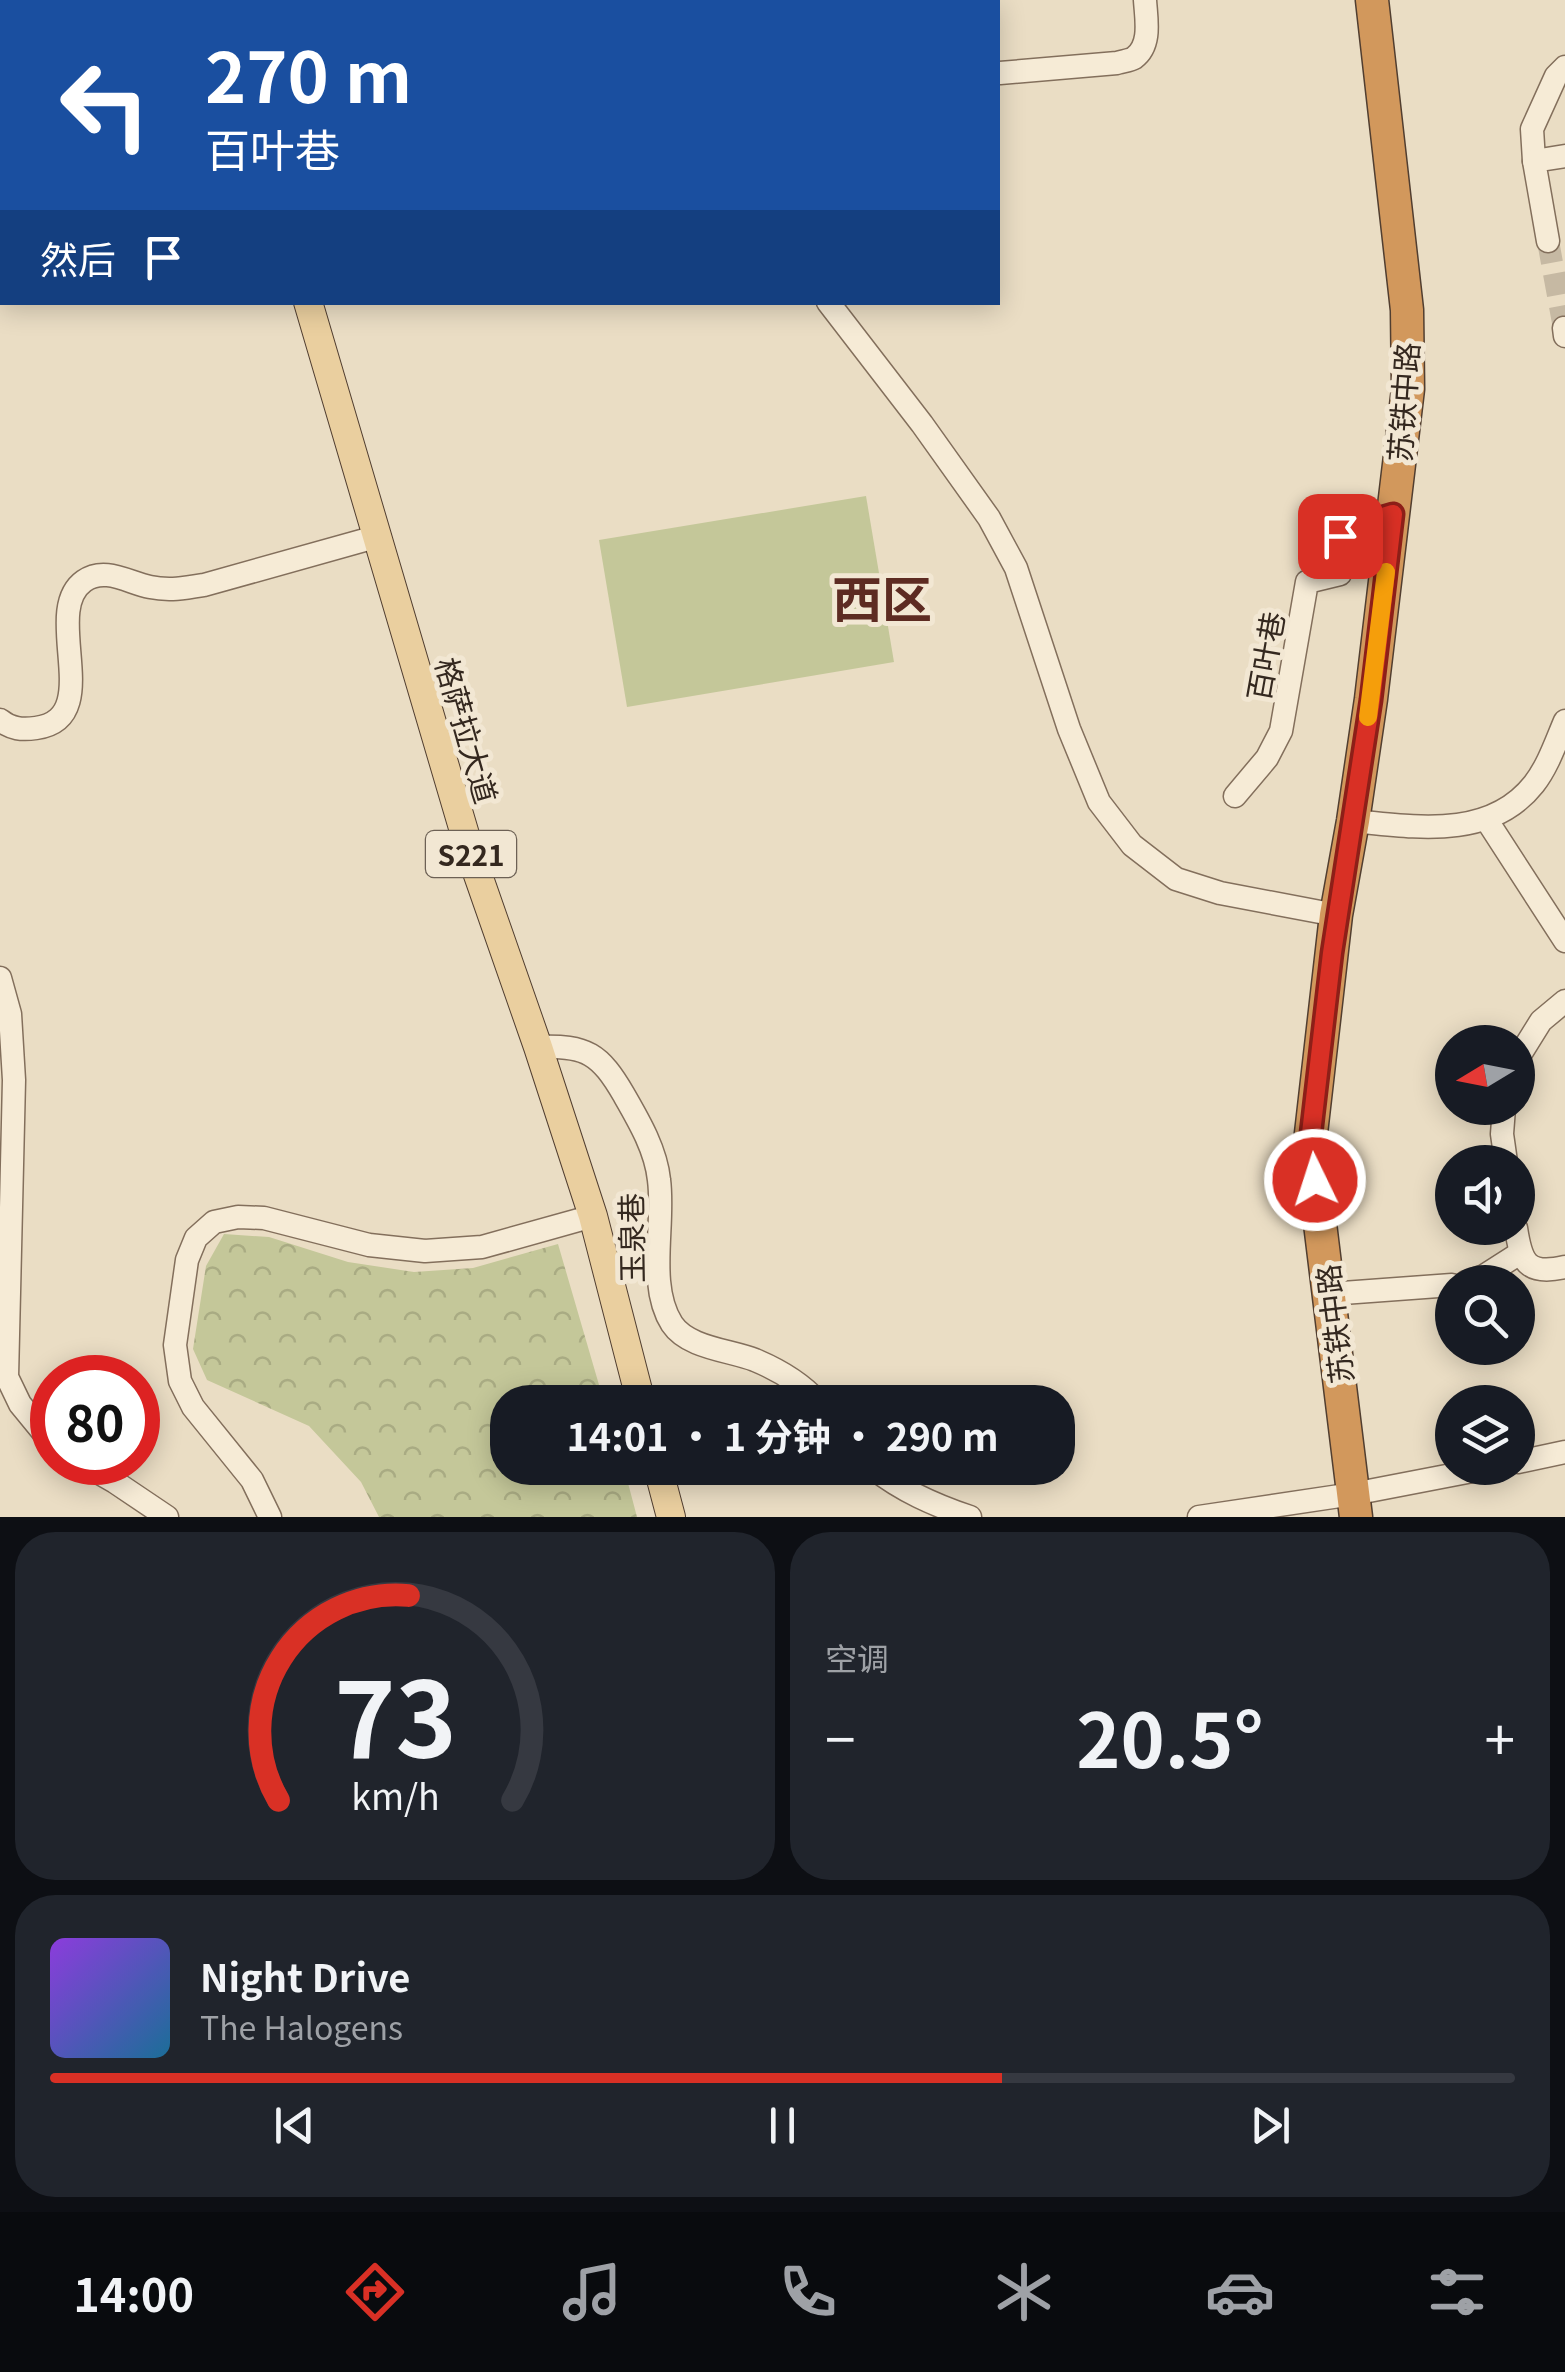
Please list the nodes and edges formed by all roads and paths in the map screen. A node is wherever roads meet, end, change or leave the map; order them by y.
1 (1145, 0) edge
2 (1372, 0) edge
3 (1565, 66) edge
4 (1000, 73) dead end
5 (1565, 156) edge
6 (1534, 162) junction
7 (1548, 241) tunnel mouth
8 (309, 305) edge
9 (830, 305) edge
10 (1393, 514) junction
11 (378, 536) junction
12 (0, 720) edge
13 (1565, 721) edge
14 (1235, 796) dead end
15 (1486, 819) junction
16 (1353, 821) junction
17 (1336, 916) junction
18 (1565, 941) edge
19 (0, 978) edge
20 (1565, 1001) edge
21 (1535, 1031) edge
22 (538, 1046) junction
23 (7, 1080) edge
24 (593, 1216) junction
25 (1519, 1245) edge
26 (1520, 1253) junction
27 (1501, 1265) edge
28 (1565, 1267) edge
29 (1435, 1286) edge
30 (1329, 1294) junction
31 (4, 1375) edge
32 (638, 1385) edge
33 (800, 1385) edge
34 (30, 1416) edge
35 (1565, 1452) edge
36 (1535, 1458) edge
37 (1435, 1483) edge
38 (120, 1485) edge
39 (663, 1485) edge
40 (896, 1485) edge
41 (1355, 1506) edge
42 (168, 1517) edge
43 (270, 1517) edge
44 (671, 1517) edge
45 (970, 1517) edge
46 (1199, 1517) edge

1 - 4 street
2 - 10 highway, 苏铁中路
3 - 6 street
5 - 6 street
6 - 7 street
8 - 11 main road, 格萨拉大道 / S221
9 - 17 street
10 - 14 street, 百叶巷
10 - 16 highway, 苏铁中路
11 - 12 street
11 - 22 main road, 格萨拉大道 / S221
13 - 15 street
15 - 16 street
15 - 18 street
16 - 17 highway, 苏铁中路
17 - 30 highway, 苏铁中路
19 - 23 street
20 - 21 street
22 - 24 main road, 格萨拉大道 / S221
22 - 33 street, 玉泉巷
23 - 31 street
24 - 32 main road, 格萨拉大道 / S221
24 - 43 street
25 - 26 street
26 - 27 street
26 - 28 street
29 - 30 street
30 - 41 highway, 苏铁中路
31 - 34 street
35 - 36 street
37 - 41 street
38 - 42 street
39 - 44 main road
40 - 45 street
41 - 46 street

